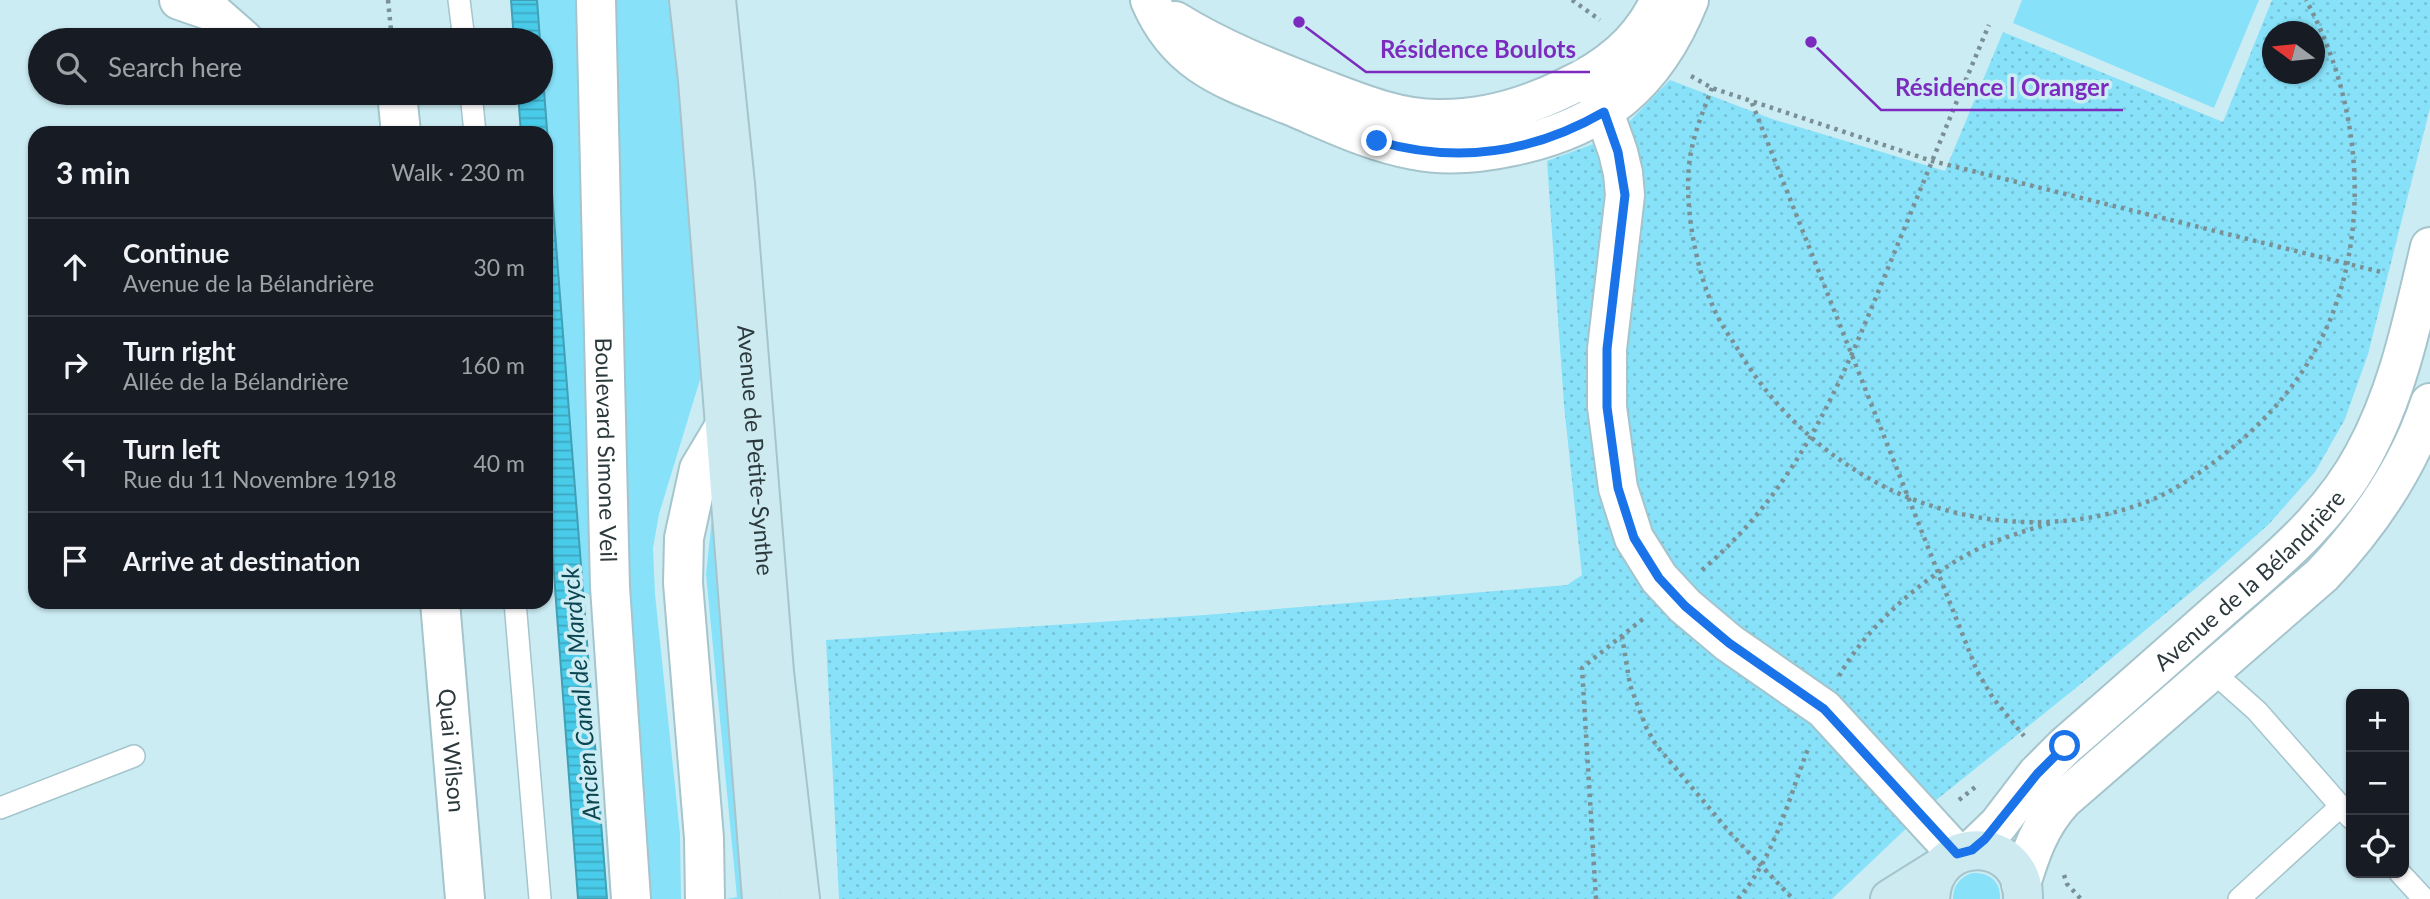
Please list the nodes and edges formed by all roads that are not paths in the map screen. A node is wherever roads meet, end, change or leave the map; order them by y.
1 (179, 0) edge
2 (458, 0) edge
3 (596, 0) edge
4 (689, 0) edge
5 (716, 0) edge
6 (1152, 0) edge
7 (1660, 0) edge
8 (1689, 0) edge
9 (230, 28) edge
10 (462, 28) edge
11 (1591, 75) junction
12 (398, 105) edge
13 (472, 105) edge
14 (1604, 112) junction
15 (400, 126) edge
16 (474, 126) edge
17 (2426, 265) edge
18 (750, 384) junction
19 (2430, 403) edge
20 (725, 424) junction
21 (441, 609) edge
22 (516, 609) edge
23 (2212, 671) junction
24 (134, 756) dead end
25 (0, 808) edge
26 (2346, 812) edge
27 (1950, 867) edge
28 (2405, 878) edge
29 (2022, 892) edge
30 (465, 899) edge
31 (540, 899) edge
32 (631, 899) edge
33 (705, 899) edge
34 (762, 899) edge
35 (800, 899) edge
36 (1890, 899) edge
37 (2239, 899) edge
38 (2424, 899) edge

1 - 9 street
2 - 10 lane
3 - 32 street, Boulevard Simone Veil
4 - 20 main road, Avenue de Petite-Synthe
5 - 18 main road, Avenue de Petite-Synthe
6 - 11 street
6 - 14 street
7 - 11 street
8 - 14 street
11 - 14 street
12 - 15 street
13 - 16 lane
14 - 27 street
17 - 27 street, Avenue de la Bélandrière
18 - 20 street
18 - 35 main road, Avenue de Petite-Synthe
19 - 23 street, Avenue de la Bélandrière
20 - 33 street
20 - 34 main road, Avenue de Petite-Synthe
21 - 30 street, Quai Wilson
22 - 31 lane
23 - 26 lane
23 - 29 street, Avenue de la Bélandrière
24 - 25 lane
26 - 37 lane
27 - 29 main road
27 - 36 main road
28 - 38 lane

